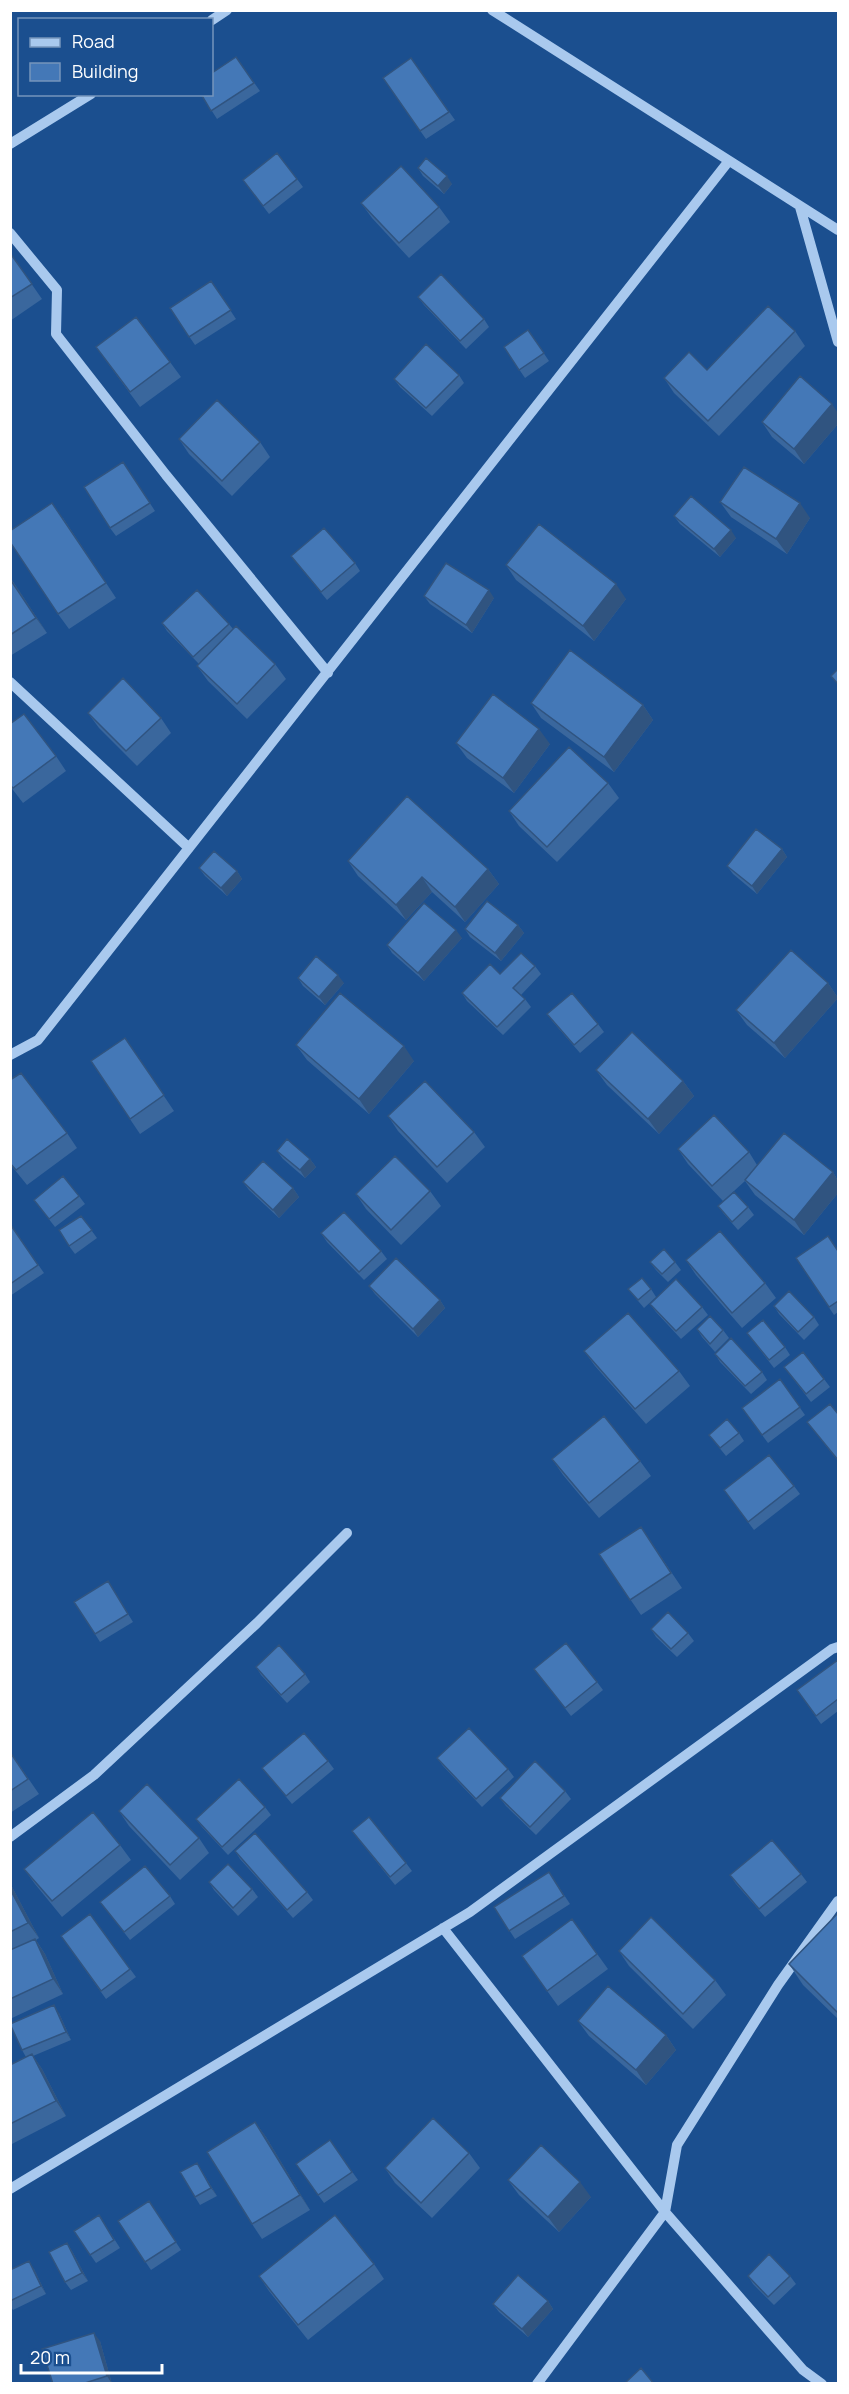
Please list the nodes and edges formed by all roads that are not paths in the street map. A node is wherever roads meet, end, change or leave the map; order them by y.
1 (227, 10) edge
2 (492, 10) edge
3 (213, 19) edge
4 (87, 96) edge
5 (10, 144) edge
6 (728, 162) junction
7 (800, 207) junction
8 (838, 230) edge
9 (10, 233) edge
10 (838, 342) edge
11 (328, 673) junction
12 (10, 682) edge
13 (189, 848) junction
14 (10, 1055) edge
15 (347, 1533) dead end
16 (838, 1647) edge
17 (10, 1836) edge
18 (838, 1901) edge
19 (443, 1928) junction
20 (10, 2189) edge
21 (666, 2212) junction
22 (537, 2384) edge
23 (822, 2384) edge

1 - 3 street
2 - 6 street
4 - 5 street
6 - 7 street
6 - 11 street
7 - 8 street
7 - 10 street
9 - 11 street
11 - 13 street
12 - 13 street
13 - 14 street
15 - 17 street
16 - 19 street
18 - 21 street
19 - 20 street
19 - 21 street
21 - 22 street
21 - 23 street

